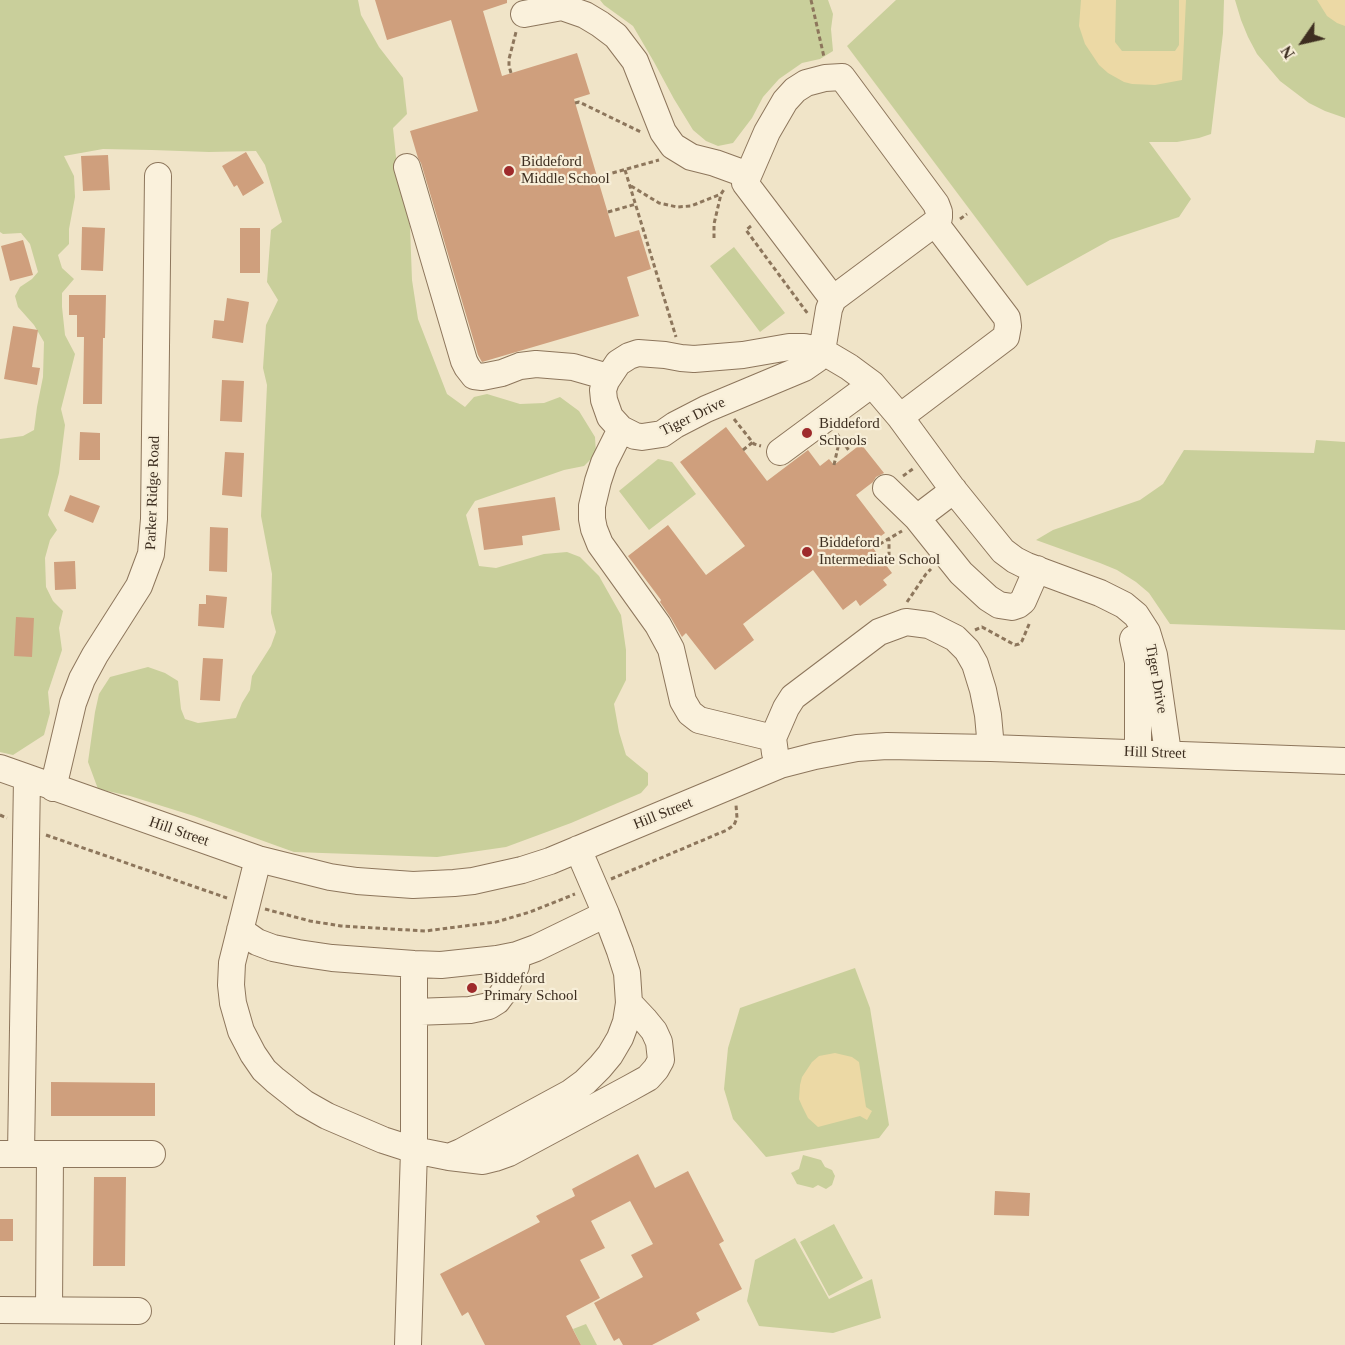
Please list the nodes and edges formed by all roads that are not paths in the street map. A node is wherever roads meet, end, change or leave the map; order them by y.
1 (524, 14) road end
2 (406, 167) dead end
3 (738, 172) junction
4 (158, 176) dead end
5 (935, 223) junction
6 (833, 299) junction
7 (822, 351) junction
8 (608, 377) junction
9 (872, 384) junction
10 (900, 417) junction
11 (621, 429) junction
12 (780, 452) road end
13 (886, 488) dead end
14 (954, 490) junction
15 (917, 518) junction
16 (1037, 569) junction
17 (1100, 593) junction
18 (773, 738) junction
19 (991, 748) junction
20 (1138, 752) junction
21 (1168, 753) junction
22 (1345, 760) edge
23 (780, 765) junction
24 (0, 768) edge
25 (27, 778) junction
26 (53, 788) junction
27 (578, 849) junction
28 (258, 859) junction
29 (606, 914) junction
30 (240, 930) junction
31 (518, 955) junction
32 (414, 964) junction
33 (629, 1002) junction
34 (414, 1012) junction
35 (414, 1150) junction
36 (10, 1154) edge
37 (50, 1154) junction
38 (152, 1154) dead end
39 (449, 1157) junction
40 (0, 1310) edge
41 (49, 1310) junction
42 (138, 1311) dead end
43 (408, 1345) edge

1 - 3 street
2 - 8 street
3 - 5 street
3 - 6 street
4 - 26 street, Parker Ridge Road
5 - 6 street
5 - 10 street
6 - 7 street
7 - 8 street, Tiger Drive
7 - 9 street, Tiger Drive
7 - 11 street, Tiger Drive
8 - 11 street
9 - 10 street, Tiger Drive
9 - 12 street
10 - 14 street, Tiger Drive
11 - 18 street
13 - 15 street
14 - 15 street
14 - 16 street, Tiger Drive
15 - 16 street
16 - 17 street, Tiger Drive
17 - 20 street, Tiger Drive
17 - 21 street, Tiger Drive
18 - 19 street
18 - 23 street
19 - 20 street, Hill Street
19 - 23 street, Hill Street
20 - 21 street, Hill Street
21 - 22 street, Hill Street
23 - 27 street, Hill Street
24 - 25 street, Hill Street
25 - 26 street, Hill Street
25 - 36 street
26 - 28 street, Hill Street
27 - 28 street, Hill Street
27 - 29 street
28 - 30 street
29 - 31 street
29 - 33 street
30 - 32 street
30 - 35 street
31 - 32 street
31 - 34 street
32 - 34 street
33 - 39 street
33 - 39 street
34 - 35 street
35 - 39 street
35 - 43 street
36 - 37 street
37 - 38 street
37 - 41 street
40 - 41 street
41 - 42 street

